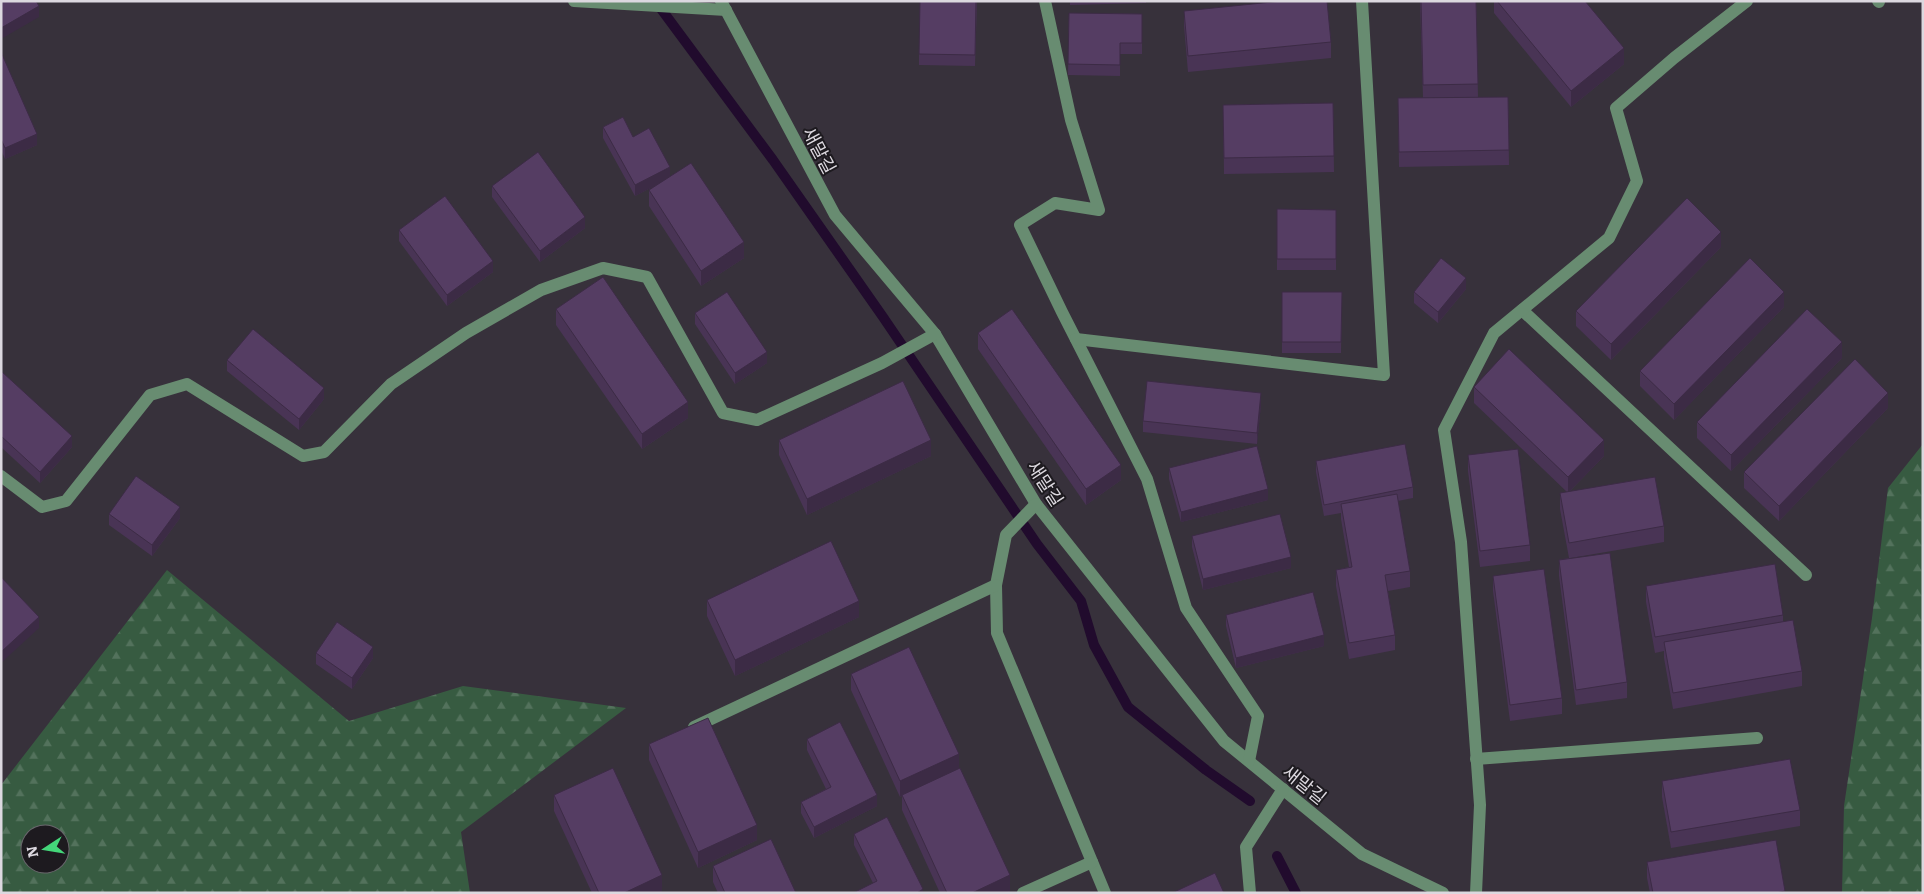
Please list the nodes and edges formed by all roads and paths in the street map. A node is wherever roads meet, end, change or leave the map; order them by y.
1 (574, 1) edge
2 (1045, 1) edge
3 (1362, 1) edge
4 (1747, 1) edge
5 (724, 6) edge
6 (1522, 310) junction
7 (935, 334) junction
8 (1076, 339) junction
9 (1, 476) edge
10 (1036, 505) junction
11 (1806, 575) dead end
12 (996, 585) junction
13 (683, 733) edge
14 (1757, 738) dead end
15 (1476, 759) junction
16 (1249, 761) junction
17 (1283, 788) junction
18 (1092, 862) junction
19 (1023, 893) edge
20 (1105, 893) edge
21 (1250, 893) edge
22 (1443, 893) edge
23 (1476, 893) edge

1 - 5 street
2 - 8 street
3 - 8 street
4 - 6 street
5 - 7 street, 새말길
6 - 11 street
6 - 15 street
7 - 9 street
7 - 10 street, 새말길
8 - 16 street
10 - 12 street
10 - 16 street, 새말길
12 - 13 street
12 - 18 street
14 - 15 street
15 - 23 street
16 - 17 street, 새말길
17 - 21 street
17 - 22 street, 새말길
18 - 19 street
18 - 20 street

